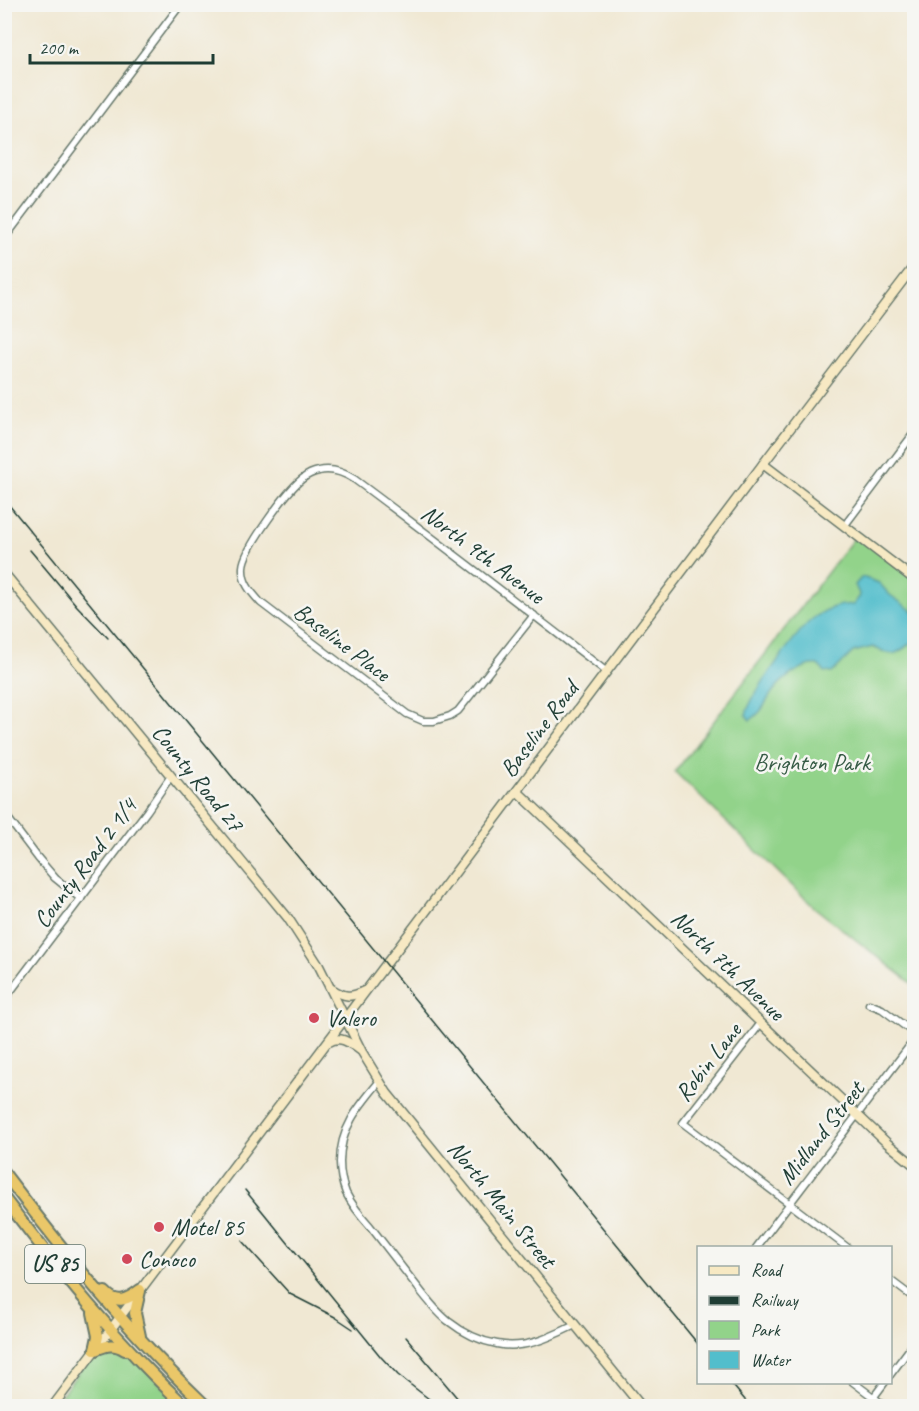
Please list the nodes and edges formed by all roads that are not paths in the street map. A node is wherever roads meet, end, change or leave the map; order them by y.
1 (180, 4) edge
2 (4, 239) edge
3 (915, 266) edge
4 (915, 433) edge
5 (763, 464) junction
6 (334, 470) joint
7 (845, 525) junction
8 (915, 566) edge
9 (4, 573) edge
10 (911, 577) edge
11 (534, 615) junction
12 (607, 672) junction
13 (171, 776) junction
14 (517, 791) junction
15 (4, 813) edge
16 (81, 899) junction
17 (331, 988) junction
18 (367, 990) junction
19 (4, 1000) edge
20 (869, 1004) dead end
21 (346, 1018) junction
22 (761, 1023) junction
23 (915, 1033) edge
24 (915, 1040) edge
25 (326, 1044) junction
26 (361, 1051) junction
27 (379, 1082) junction
28 (858, 1114) junction
29 (915, 1165) edge
30 (4, 1173) edge
31 (4, 1198) edge
32 (789, 1203) junction
33 (757, 1246) edge
34 (845, 1246) edge
35 (86, 1275) junction
36 (892, 1281) edge
37 (140, 1290) junction
38 (915, 1298) edge
39 (91, 1307) junction
40 (119, 1318) junction
41 (575, 1325) junction
42 (110, 1329) junction
43 (142, 1342) junction
44 (915, 1343) edge
45 (95, 1350) junction
46 (137, 1359) junction
47 (892, 1374) edge
48 (854, 1384) edge
49 (884, 1384) edge
50 (873, 1398) junction
51 (53, 1407) edge
52 (185, 1407) edge
53 (206, 1407) edge
54 (641, 1407) edge
55 (885, 1407) edge

1 - 2 street
3 - 5 street, Baseline Road
4 - 7 street
5 - 7 street
5 - 12 street, Baseline Road
6 - 11 street, North 9th Avenue
6 - 11 street, Baseline Place
7 - 10 street
8 - 10 street
9 - 13 street, County Road 27
11 - 12 street, North 9th Avenue
12 - 14 street, Baseline Road
13 - 16 street, County Road 2 1/4
13 - 17 street, County Road 27
14 - 18 street, Baseline Road
14 - 22 street, North 7th Avenue
15 - 16 street
16 - 19 street, County Road 2 1/4
17 - 18 street
17 - 21 street, County Road 27
18 - 21 street, Baseline Road
20 - 23 street
21 - 25 street, Baseline Road
21 - 26 street, North Main Street
22 - 28 street, North 7th Avenue
22 - 32 street, Robin Lane
24 - 28 street, Midland Street
25 - 26 street
25 - 37 street, Baseline Road
26 - 27 street, North Main Street
27 - 41 street, North Main Street
27 - 41 street
28 - 29 street, North 7th Avenue
28 - 32 street, Midland Street
30 - 35 highway, US 85
31 - 39 highway, US 85
32 - 33 street, Midland Street
32 - 34 street
35 - 37 highway
35 - 40 highway, US 85
36 - 38 street
37 - 40 street, Baseline Road
37 - 43 highway
39 - 42 highway, US 85
39 - 45 highway
40 - 42 street, Baseline Road
40 - 43 highway, US 85
41 - 54 street, North Main Street
42 - 45 street, Baseline Road
42 - 46 highway, US 85
43 - 53 highway, US 85
44 - 47 street
45 - 46 highway
45 - 51 street, Baseline Road
46 - 52 highway, US 85
48 - 50 street
49 - 50 street
50 - 55 street

